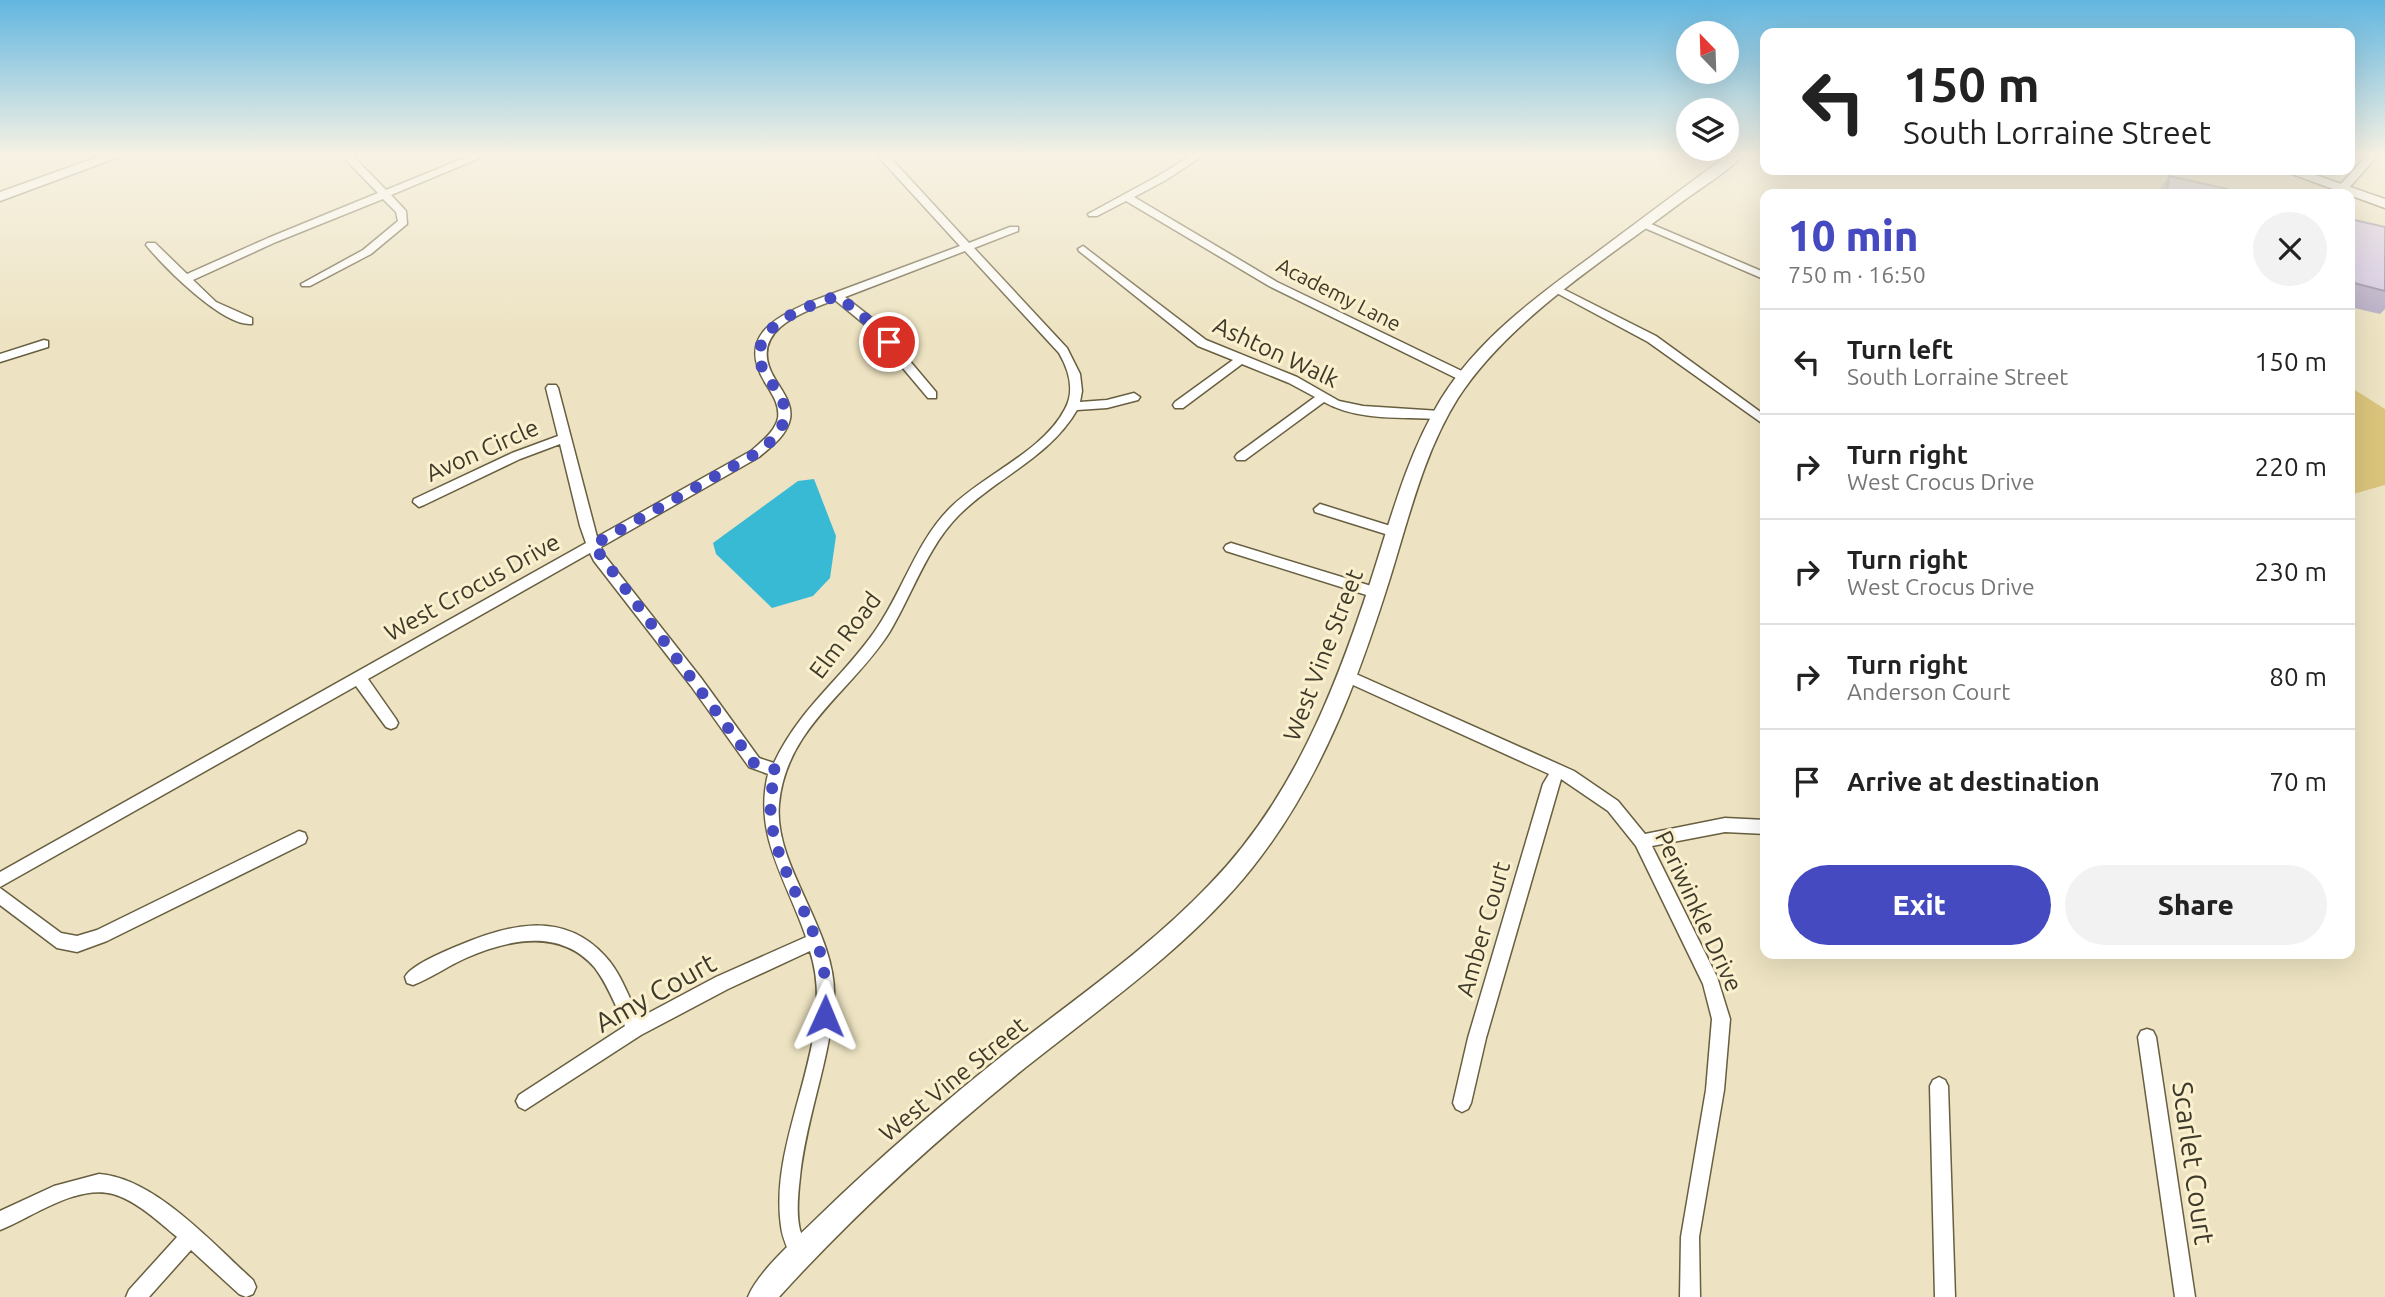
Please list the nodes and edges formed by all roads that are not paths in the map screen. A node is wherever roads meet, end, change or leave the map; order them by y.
1 (338, 215) edge
2 (402, 215) edge
3 (937, 215) edge
4 (1156, 215) edge
5 (1657, 215) edge
6 (1644, 224) junction
7 (1014, 229) dead end
8 (151, 245) dead end
9 (967, 247) junction
10 (1083, 249) dead end
11 (1760, 274) edge
12 (186, 279) junction
13 (306, 284) dead end
14 (1557, 289) junction
15 (837, 296) junction
16 (248, 321) dead end
17 (44, 344) dead end
18 (0, 358) edge
19 (1240, 359) junction
20 (1464, 377) junction
21 (552, 388) dead end
22 (932, 395) dead end
23 (1134, 397) dead end
24 (1322, 397) junction
25 (1179, 405) dead end
26 (1073, 406) junction
27 (1440, 415) junction
28 (1760, 418) edge
29 (564, 438) junction
30 (1241, 457) dead end
31 (419, 502) dead end
32 (1320, 509) dead end
33 (1395, 532) junction
34 (593, 545) junction
35 (1231, 548) dead end
36 (1376, 593) junction
37 (1347, 676) junction
38 (358, 677) junction
39 (391, 723) dead end
40 (777, 770) junction
41 (1558, 771) junction
42 (1760, 827) edge
43 (299, 838) dead end
44 (1642, 841) junction
45 (0, 880) edge
46 (0, 895) edge
47 (816, 940) junction
48 (413, 977) dead end
49 (635, 1029) junction
50 (2147, 1037) dead end
51 (1939, 1086) dead end
52 (525, 1101) dead end
53 (1462, 1103) dead end
54 (0, 1221) edge
55 (189, 1238) junction
56 (800, 1255) junction
57 (246, 1287) dead end
58 (136, 1297) edge
59 (761, 1297) edge
60 (1690, 1297) edge
61 (1945, 1297) edge
62 (2185, 1297) edge

1 - 12 street
2 - 13 street
3 - 9 street
4 - 20 street, Academy Lane
5 - 6 main road, West Vine Street
6 - 11 street
6 - 14 main road, West Vine Street
7 - 9 street, West Crocus Drive
8 - 12 street
9 - 15 street, West Crocus Drive
9 - 26 street
10 - 19 street, Ashton Walk
12 - 16 street
14 - 20 main road, West Vine Street
14 - 28 street
15 - 22 street
15 - 34 street, West Crocus Drive
17 - 18 street
19 - 24 street, Ashton Walk
19 - 25 street
20 - 27 main road, West Vine Street
21 - 29 street
23 - 26 street
24 - 27 street, Ashton Walk
24 - 30 street
26 - 40 street, Elm Road
27 - 33 main road, West Vine Street
29 - 31 street, Avon Circle
29 - 34 street
32 - 33 street
33 - 36 main road, West Vine Street
34 - 38 street, West Crocus Drive
34 - 40 street
35 - 36 street
36 - 37 main road, West Vine Street
37 - 41 street, Periwinkle Drive
37 - 56 main road, West Vine Street
38 - 39 street
38 - 45 street, West Crocus Drive
40 - 47 street, Elm Road
41 - 44 street, Periwinkle Drive
41 - 53 street, Amber Court
42 - 44 street
43 - 46 street
44 - 60 street, Periwinkle Drive
47 - 49 street, Amy Court
47 - 56 street, Elm Road
48 - 49 street
49 - 52 street, Amy Court
50 - 62 street, Scarlet Court
51 - 61 street
54 - 55 street
55 - 57 street
55 - 58 street
56 - 59 main road, West Vine Street

